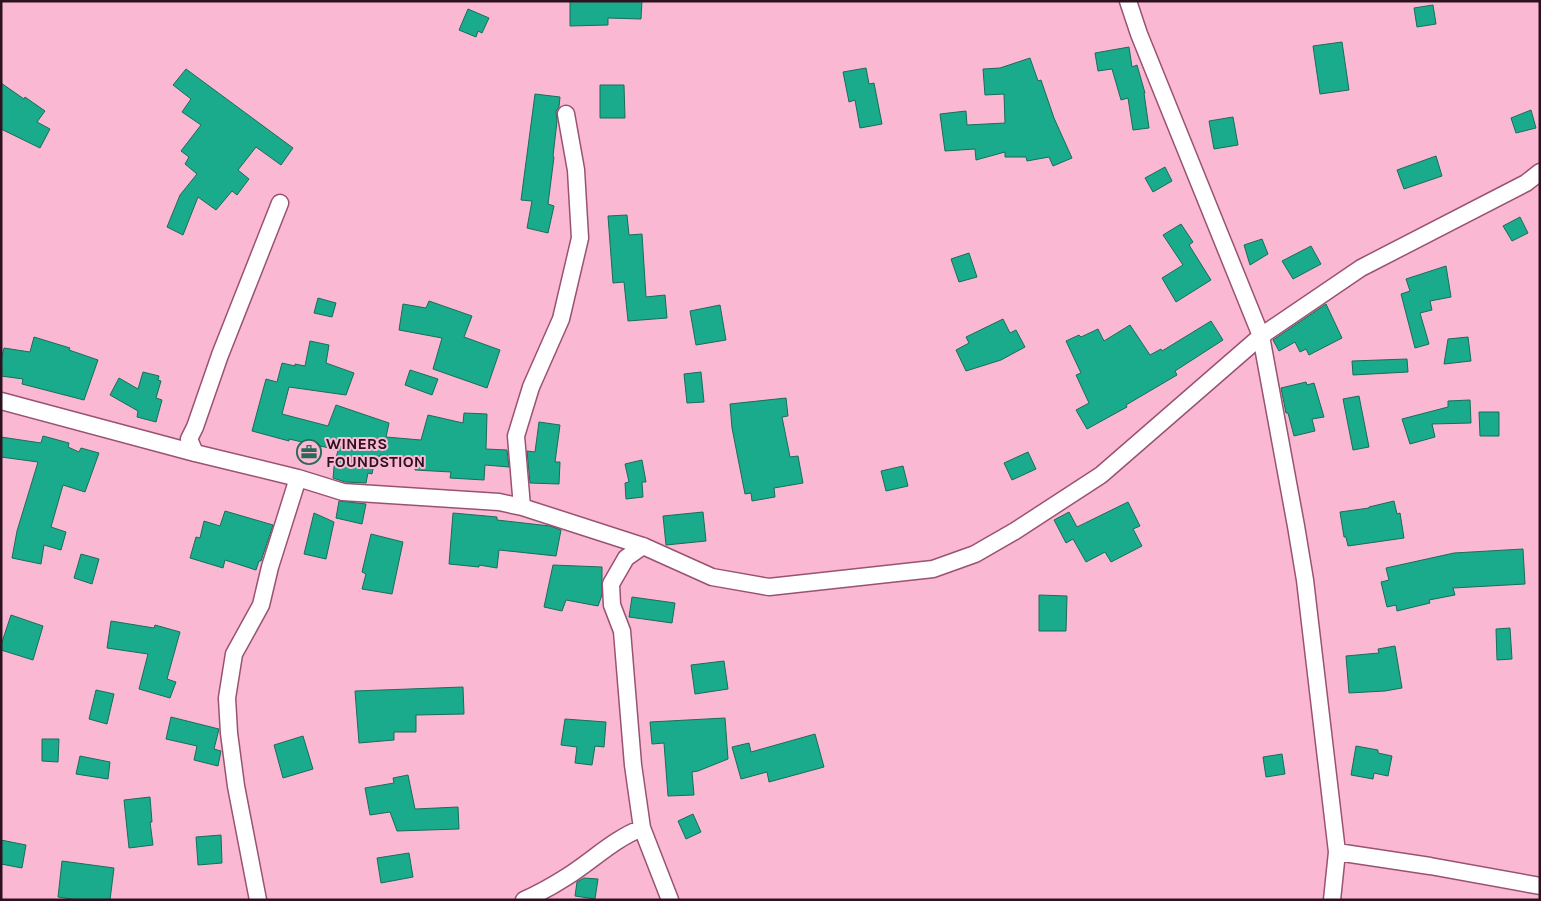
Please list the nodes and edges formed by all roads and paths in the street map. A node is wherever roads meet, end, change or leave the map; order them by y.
1 (1128, 1) edge
2 (566, 114) dead end
3 (1540, 172) edge
4 (280, 202) dead end
5 (1261, 336) junction
6 (1, 401) edge
7 (195, 453) junction
8 (298, 478) junction
9 (522, 507) junction
10 (643, 546) junction
11 (642, 828) junction
12 (1338, 852) junction
13 (1540, 886) edge
14 (258, 900) edge
15 (524, 900) edge
16 (670, 900) edge
17 (1332, 900) edge

1 - 5 street
2 - 9 street
3 - 5 street
4 - 7 street
5 - 10 street
5 - 12 street
6 - 7 street
7 - 8 street
8 - 9 street
8 - 14 street
9 - 10 street
10 - 11 street
11 - 15 street
11 - 16 street
12 - 13 street
12 - 17 street

